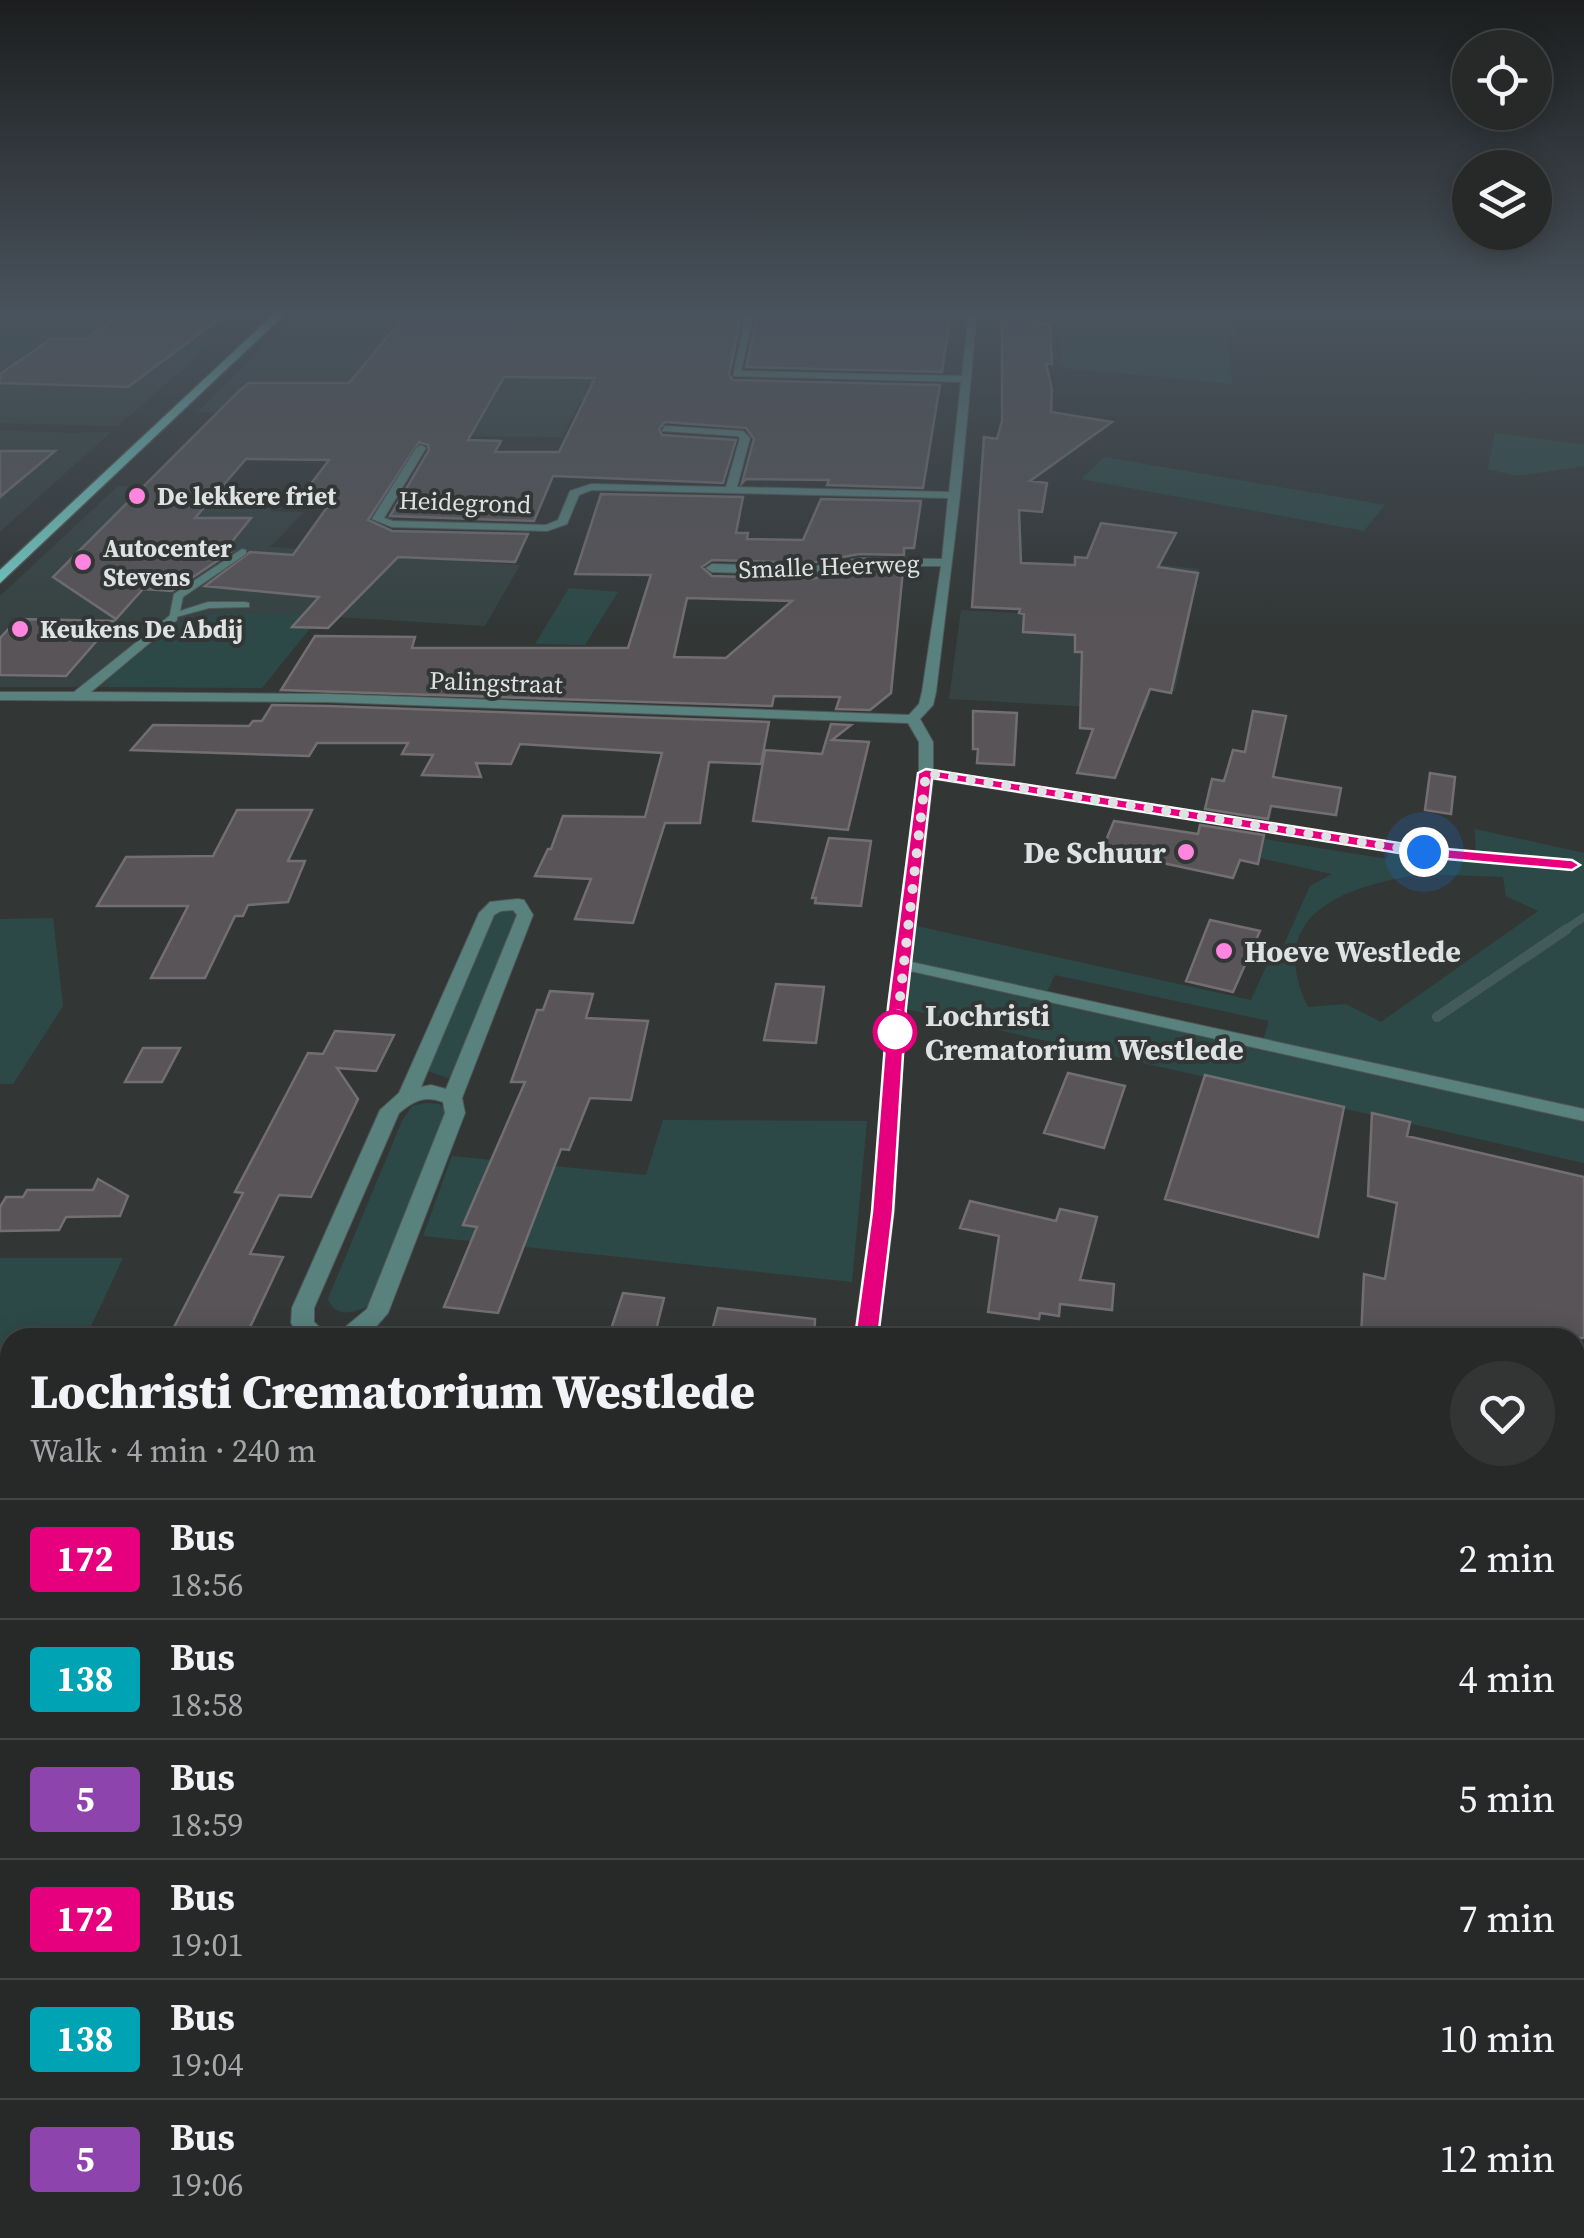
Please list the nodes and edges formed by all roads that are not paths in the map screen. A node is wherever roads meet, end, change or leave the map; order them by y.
1 (153, 417) edge
2 (170, 417) edge
3 (964, 417) edge
4 (665, 429) dead end
5 (421, 448) dead end
6 (731, 488) junction
7 (955, 495) junction
8 (242, 552) dead end
9 (0, 558) edge
10 (947, 563) junction
11 (712, 568) dead end
12 (0, 578) edge
13 (246, 605) dead end
14 (174, 618) junction
15 (0, 696) edge
16 (78, 696) junction
17 (913, 718) junction
18 (926, 773) junction
19 (1572, 865) dead end
20 (902, 965) junction
21 (406, 1096) junction
22 (452, 1098) junction
23 (1584, 1115) edge
24 (304, 1328) edge
25 (362, 1328) edge
26 (867, 1328) edge

1 - 9 main road
2 - 12 main road
3 - 7 street, Smalle Heerweg
4 - 6 street
5 - 6 street, Heidegrond
6 - 7 street, Heidegrond
7 - 10 street, Smalle Heerweg
8 - 14 lane
10 - 11 street, Smalle Heerweg
10 - 17 street, Smalle Heerweg
13 - 14 lane
14 - 16 street
15 - 16 street, Palingstraat
16 - 17 street, Palingstraat
17 - 18 street
18 - 19 street
18 - 20 street
20 - 23 lane
20 - 26 street
21 - 22 street
21 - 22 street
21 - 24 street
22 - 25 street

